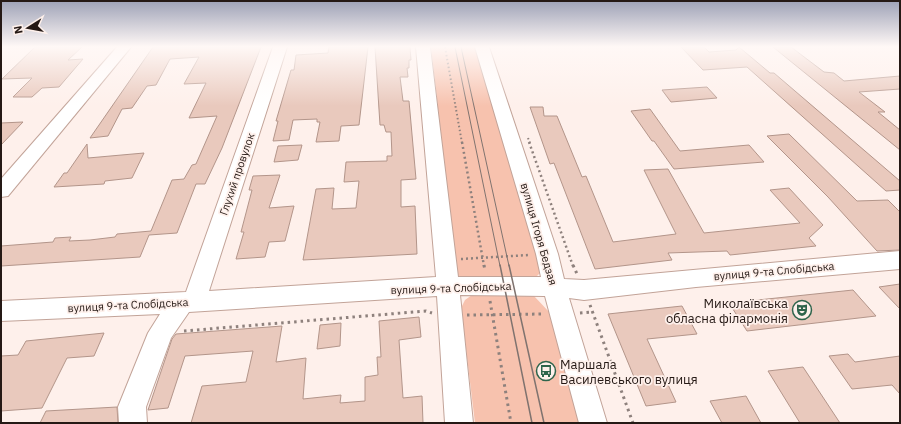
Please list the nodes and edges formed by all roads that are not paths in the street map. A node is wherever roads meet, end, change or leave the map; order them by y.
1 (107, 67) edge
2 (273, 67) edge
3 (425, 67) edge
4 (488, 67) edge
5 (1, 191) edge
6 (900, 260) edge
7 (448, 286) junction
8 (555, 288) junction
9 (189, 302) junction
10 (1, 311) edge
11 (133, 423) edge
12 (459, 423) edge
13 (593, 423) edge

1 - 5 street
2 - 9 street, Глухий провулок
3 - 7 street
4 - 8 street, вулиця Ігоря Бедзая
6 - 8 street, вулиця 9-та Слобідська
7 - 8 street, вулиця 9-та Слобідська
7 - 9 street, вулиця 9-та Слобідська
7 - 12 street
8 - 13 street, вулиця Ігоря Бедзая
9 - 10 street, вулиця 9-та Слобідська
9 - 11 street, Глухий провулок

